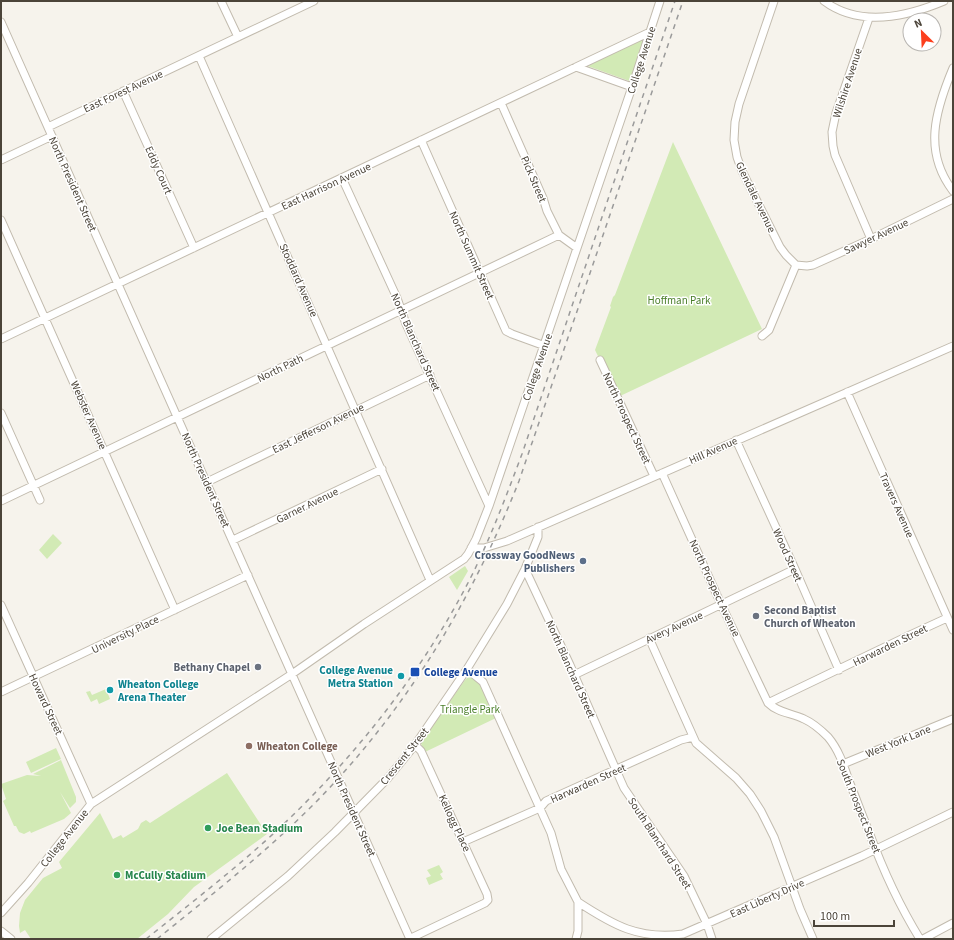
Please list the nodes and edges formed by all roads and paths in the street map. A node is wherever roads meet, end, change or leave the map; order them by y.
1 (221, 1) edge
2 (314, 1) edge
3 (660, 1) edge
4 (774, 1) edge
5 (824, 1) edge
6 (944, 1) edge
7 (869, 18) junction
8 (1, 22) edge
9 (650, 32) junction
10 (238, 37) junction
11 (199, 56) junction
12 (576, 67) junction
13 (953, 68) edge
14 (632, 87) junction
15 (123, 91) junction
16 (501, 103) junction
17 (48, 127) junction
18 (52, 136) junction
19 (421, 140) junction
20 (1, 160) edge
21 (342, 178) junction
22 (953, 192) edge
23 (953, 199) edge
24 (269, 212) junction
25 (1, 220) edge
26 (559, 235) junction
27 (871, 239) junction
28 (194, 248) junction
29 (577, 248) junction
30 (796, 265) junction
31 (480, 273) junction
32 (118, 284) junction
33 (401, 310) junction
34 (44, 318) junction
35 (762, 336) dead end
36 (1, 339) edge
37 (327, 345) junction
38 (545, 346) junction
39 (953, 346) edge
40 (600, 360) dead end
41 (430, 375) junction
42 (847, 392) junction
43 (356, 410) junction
44 (1, 413) edge
45 (178, 417) junction
46 (736, 440) junction
47 (105, 451) junction
48 (382, 469) junction
49 (662, 472) junction
50 (654, 476) junction
51 (207, 482) junction
52 (34, 485) junction
53 (40, 500) dead end
54 (1, 501) edge
55 (490, 506) junction
56 (538, 527) junction
57 (233, 540) junction
58 (471, 548) junction
59 (525, 569) junction
60 (795, 569) junction
61 (248, 575) junction
62 (430, 580) junction
63 (721, 604) junction
64 (1, 605) edge
65 (175, 610) junction
66 (947, 618) junction
67 (953, 630) edge
68 (649, 638) junction
69 (467, 669) junction
70 (839, 670) junction
71 (292, 674) junction
72 (574, 674) junction
73 (33, 677) junction
74 (1, 692) edge
75 (768, 703) junction
76 (953, 719) edge
77 (693, 736) junction
78 (415, 745) junction
79 (843, 764) junction
80 (616, 770) junction
81 (90, 804) junction
82 (540, 808) junction
83 (953, 812) edge
84 (354, 813) junction
85 (464, 842) junction
86 (876, 849) junction
87 (792, 887) junction
88 (578, 902) junction
89 (1, 913) edge
90 (953, 923) edge
91 (707, 924) junction
92 (1, 932) edge
93 (11, 939) edge
94 (211, 939) edge
95 (410, 939) edge
96 (576, 939) edge
97 (712, 939) edge
98 (813, 939) edge
99 (922, 939) edge

1 - 10 street
2 - 10 street
3 - 9 street, College Avenue
4 - 30 street, Glendale Avenue
5 - 7 street
6 - 7 street
7 - 27 street, Wilshire Avenue
8 - 17 street, North President Street
9 - 12 street, East Harrison Avenue
9 - 14 street, College Avenue
10 - 11 street
11 - 15 street, East Forest Avenue
11 - 24 street, Stoddard Avenue
12 - 14 street
12 - 16 street, East Harrison Avenue
13 - 22 street
14 - 29 street, College Avenue
15 - 17 street, East Forest Avenue
15 - 28 street, Eddy Court
16 - 19 street, East Harrison Avenue
16 - 26 street, Pick Street
17 - 18 street, North President Street
18 - 20 street
18 - 32 street, North President Street
19 - 21 street, East Harrison Avenue
19 - 31 street, North Summit Street
21 - 24 street, East Harrison Avenue
21 - 33 street, North Blanchard Street
23 - 27 street, Sawyer Avenue
24 - 28 street, East Harrison Avenue
24 - 37 street, Stoddard Avenue
25 - 34 street, Webster Avenue
26 - 29 street, Pick Street
26 - 31 street, North Path
27 - 30 street, Sawyer Avenue
28 - 32 street, East Harrison Avenue
29 - 38 street, College Avenue
30 - 35 street
31 - 33 street, North Path
31 - 38 street, North Summit Street
32 - 34 street, East Harrison Avenue
32 - 45 street, North President Street
33 - 37 street, North Path
33 - 41 street, North Blanchard Street
34 - 36 street, East Harrison Avenue
34 - 47 street, Webster Avenue
37 - 43 street, Stoddard Avenue
37 - 45 street, North Path
38 - 55 street, College Avenue
39 - 42 street, Hill Avenue
40 - 50 street, North Prospect Street
41 - 43 street, East Jefferson Avenue
41 - 55 street, North Blanchard Street
42 - 46 street, Hill Avenue
42 - 66 street, Travers Avenue
43 - 48 street, Stoddard Avenue
43 - 51 street, East Jefferson Avenue
44 - 52 street
45 - 47 street, North Path
45 - 51 street, North President Street
46 - 49 street, Hill Avenue
46 - 60 street, Wood Street
47 - 52 street, North Path
47 - 65 street, Webster Avenue
48 - 57 street, Garner Avenue
48 - 62 street, Stoddard Avenue
49 - 50 street, Hill Avenue
49 - 63 street, North Prospect Avenue
50 - 56 street, Hill Avenue
51 - 57 street, North President Street
52 - 53 street
52 - 54 street, North Path
55 - 58 street, College Avenue
56 - 58 street, Hill Avenue
56 - 59 street, Crescent Street
57 - 61 street, North President Street
58 - 62 street, College Avenue
59 - 69 street, Crescent Street
59 - 72 street, North Blanchard Street
60 - 63 street, Avery Avenue
60 - 70 street, Wood Street
61 - 65 street, University Place
61 - 71 street, North President Street
62 - 71 street, College Avenue
63 - 68 street, Avery Avenue
63 - 75 street, North Prospect Avenue
64 - 73 street, Howard Street
65 - 73 street, University Place
66 - 67 street, Travers Avenue
66 - 70 street, Harwarden Street
68 - 72 street, Avery Avenue
68 - 77 street
69 - 78 street, Crescent Street
69 - 82 street
70 - 75 street, Harwarden Street
71 - 81 street, College Avenue
71 - 84 street, North President Street
72 - 80 street, North Blanchard Street
73 - 74 street, University Place
73 - 81 street, Howard Street
75 - 79 street, South Prospect Street
76 - 79 street, West York Lane
77 - 80 street, Harwarden Street
77 - 87 street
78 - 84 street, Crescent Street
78 - 85 street, Kellogg Place
79 - 86 street, South Prospect Street
80 - 82 street, Harwarden Street
80 - 91 street, South Blanchard Street
81 - 89 street, College Avenue
82 - 85 street, Harwarden Street
82 - 88 street
83 - 86 street, East Liberty Drive
84 - 94 street, Crescent Street
84 - 95 street, North President Street
85 - 95 street, Kellogg Place
86 - 87 street, East Liberty Drive
86 - 99 street, South Prospect Street
87 - 91 street, East Liberty Drive
87 - 98 street
88 - 91 street, East Liberty Drive
88 - 96 street
90 - 99 street
91 - 97 street, South Blanchard Street
92 - 93 street

